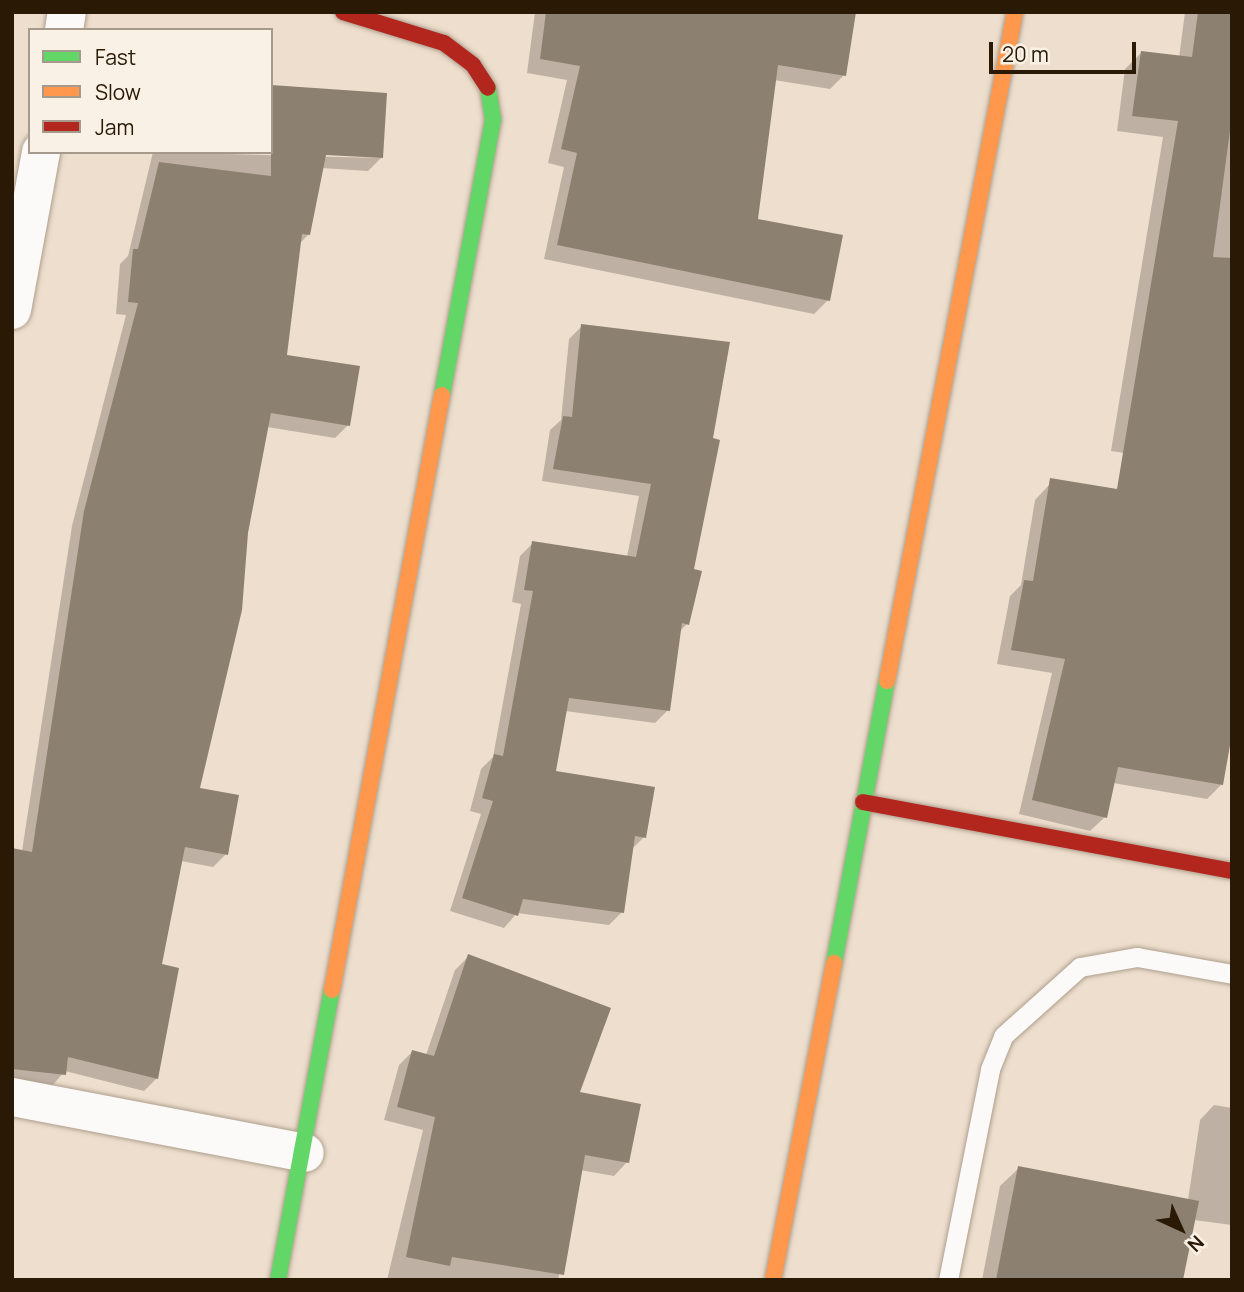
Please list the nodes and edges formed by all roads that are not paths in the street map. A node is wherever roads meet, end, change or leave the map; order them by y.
1 (343, 12) edge
2 (1015, 12) edge
3 (41, 154) edge
4 (12, 310) edge
5 (863, 802) junction
6 (1232, 871) edge
7 (1232, 974) edge
8 (12, 1097) edge
9 (305, 1153) junction
10 (278, 1280) edge
11 (773, 1280) edge
12 (948, 1280) edge

1 - 9 street
2 - 5 street
3 - 4 street
5 - 6 street
5 - 11 street
7 - 12 lane
8 - 9 street
9 - 10 street

